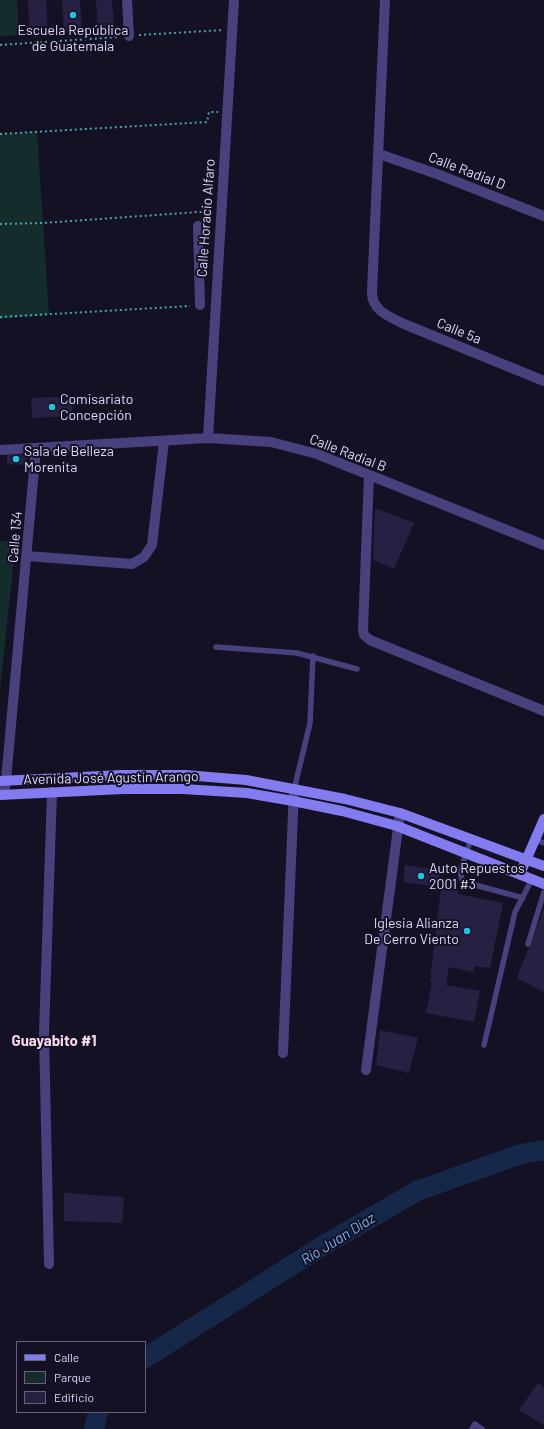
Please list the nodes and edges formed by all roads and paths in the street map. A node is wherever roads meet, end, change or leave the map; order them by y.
1 (127, 0) edge
2 (234, 0) edge
3 (385, 0) edge
4 (232, 30) junction
5 (129, 36) junction
6 (0, 45) edge
7 (227, 112) junction
8 (0, 134) edge
9 (379, 154) junction
10 (222, 210) junction
11 (544, 216) edge
12 (0, 224) edge
13 (198, 226) dead end
14 (200, 291) junction
15 (216, 291) junction
16 (200, 305) joint
17 (0, 317) edge
18 (544, 381) edge
19 (208, 438) junction
20 (164, 441) junction
21 (36, 448) junction
22 (0, 450) edge
23 (369, 476) junction
24 (544, 545) edge
25 (27, 556) junction
26 (216, 647) dead end
27 (312, 656) junction
28 (357, 668) dead end
29 (544, 711) edge
30 (3, 780) edge
31 (294, 790) junction
32 (52, 792) junction
33 (2, 795) edge
34 (294, 801) junction
35 (400, 813) junction
36 (544, 819) edge
37 (397, 826) junction
38 (471, 839) junction
39 (540, 842) edge
40 (466, 853) junction
41 (527, 859) junction
42 (544, 866) edge
43 (520, 874) junction
44 (532, 879) junction
45 (544, 884) edge
46 (544, 892) edge
47 (523, 898) junction
48 (542, 903) edge
49 (528, 944) dead end
50 (484, 1045) dead end
51 (283, 1053) dead end
52 (366, 1070) dead end
53 (49, 1264) dead end
54 (472, 1429) edge
55 (482, 1429) edge

1 - 5 street
2 - 4 street, Calle Horacio Alfaro
3 - 9 street
4 - 5 path
4 - 7 street, Calle Horacio Alfaro
5 - 6 path
7 - 8 path
7 - 10 street, Calle Horacio Alfaro
9 - 11 street, Calle Radial D
9 - 18 street, Calle 5a
10 - 12 path
10 - 15 street, Calle Horacio Alfaro
13 - 14 street
14 - 15 street
14 - 16 street
15 - 19 street, Calle Horacio Alfaro
16 - 17 path
19 - 20 street, Calle Radial B
19 - 23 street, Calle Radial B
20 - 21 street, Calle Radial B
20 - 25 street
21 - 22 street, Calle Radial B
21 - 25 street, Calle 134
23 - 24 street, Calle Radial B
23 - 29 street
25 - 30 street, Calle 134
26 - 27 lane
27 - 28 lane
27 - 31 lane
30 - 31 main road, Avenida José Agustín Arango
30 - 33 street, Calle 134
31 - 34 street
31 - 35 main road, Avenida José Agustín Arango
32 - 33 main road, Avenida José Agustín Arango
32 - 34 main road, Avenida José Agustín Arango
32 - 53 street
34 - 37 main road, Avenida José Agustín Arango
34 - 51 street
35 - 37 street
35 - 38 main road, Avenida José Agustín Arango
36 - 39 main road
37 - 40 main road, Avenida José Agustín Arango
37 - 52 street
38 - 40 lane
38 - 41 main road, Avenida José Agustín Arango
39 - 41 main road
40 - 43 main road, Avenida José Agustín Arango
40 - 47 lane
41 - 42 main road, Avenida José Agustín Arango
41 - 43 main road
43 - 44 main road, Avenida José Agustín Arango
44 - 45 main road, Avenida José Agustín Arango
44 - 47 lane
46 - 48 lane
47 - 50 lane
48 - 49 lane
54 - 55 lane

